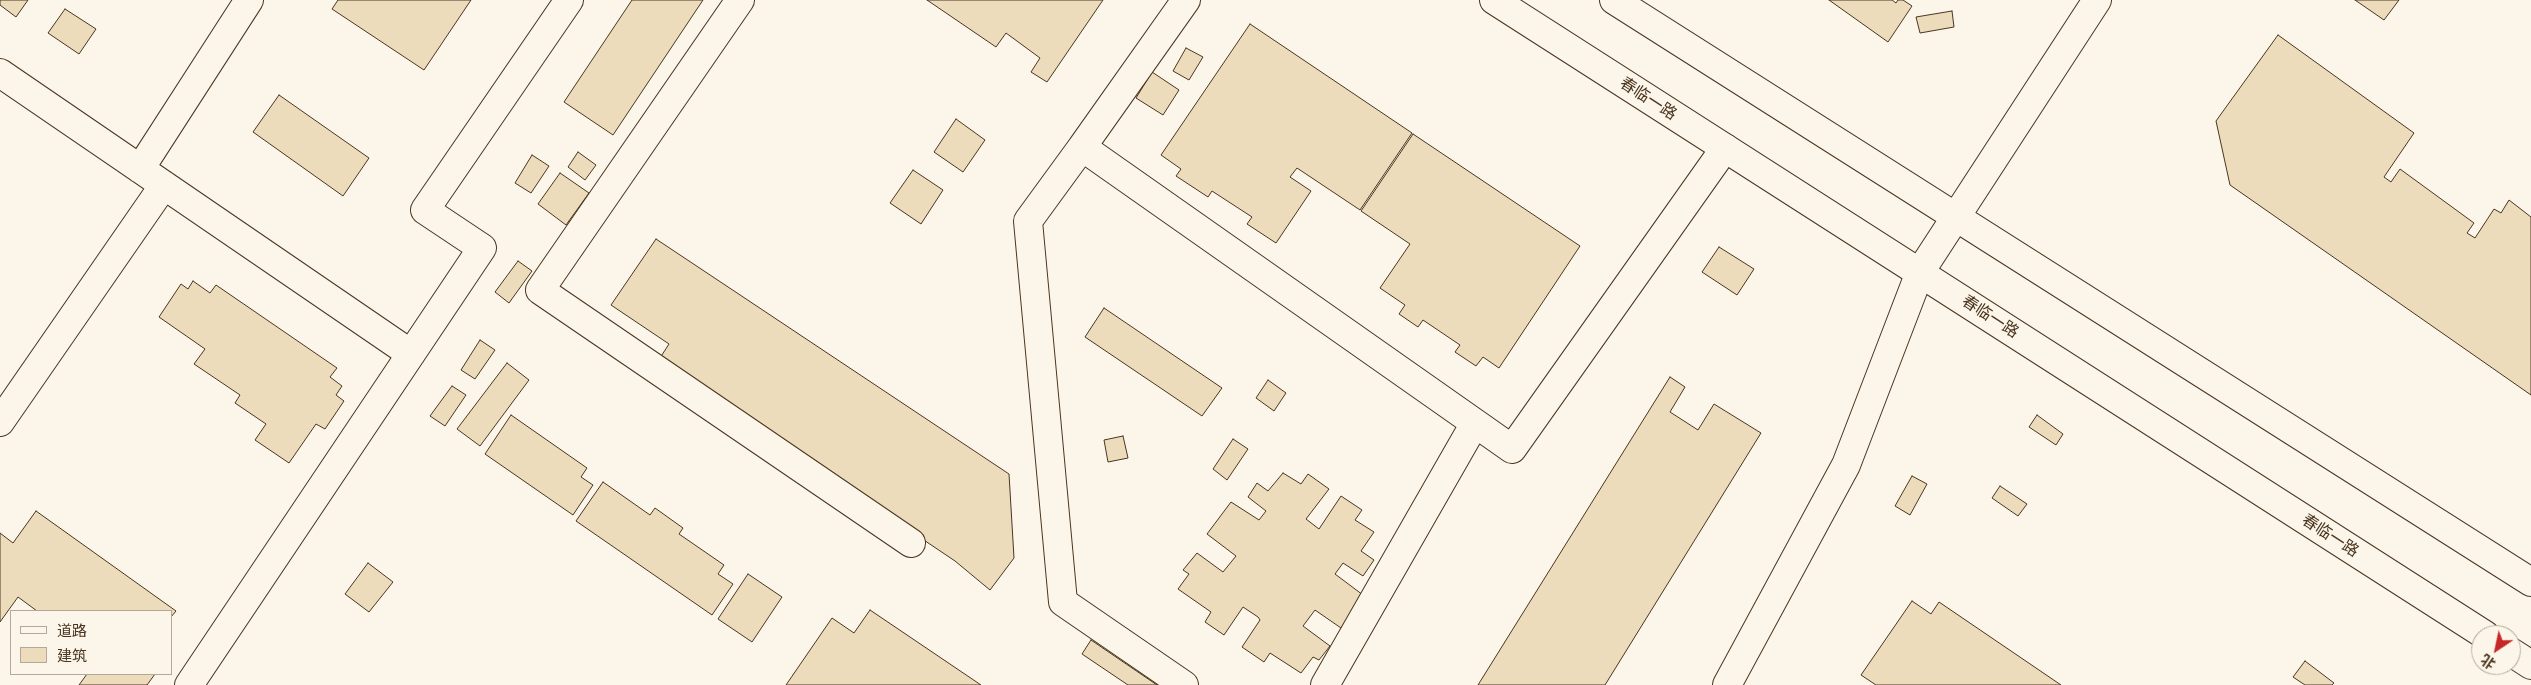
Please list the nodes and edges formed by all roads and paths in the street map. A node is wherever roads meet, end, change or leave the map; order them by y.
1 (249, 0) edge
2 (569, 0) edge
3 (740, 0) edge
4 (1186, 0) edge
5 (1494, 0) edge
6 (1614, 0) edge
7 (2097, 0) edge
8 (0, 74) edge
9 (1082, 147) junction
10 (1725, 148) junction
11 (140, 169) junction
12 (164, 185) junction
13 (1955, 218) junction
14 (1920, 272) junction
15 (411, 354) junction
16 (0, 422) edge
17 (1475, 423) junction
18 (911, 543) dead end
19 (2531, 582) edge
20 (2471, 627) edge
21 (189, 685) edge
22 (1184, 685) edge
23 (1325, 685) edge
24 (1727, 685) edge

1 - 11 street
2 - 15 street
3 - 18 street
4 - 9 street
5 - 10 street, 春临一路
6 - 13 street
7 - 13 street
8 - 11 street
9 - 17 street
9 - 22 street
10 - 14 street, 春临一路
10 - 17 street
11 - 12 street
12 - 15 street
12 - 16 street
13 - 14 street
13 - 19 street
14 - 20 street, 春临一路
14 - 24 street
15 - 21 street
17 - 23 street

